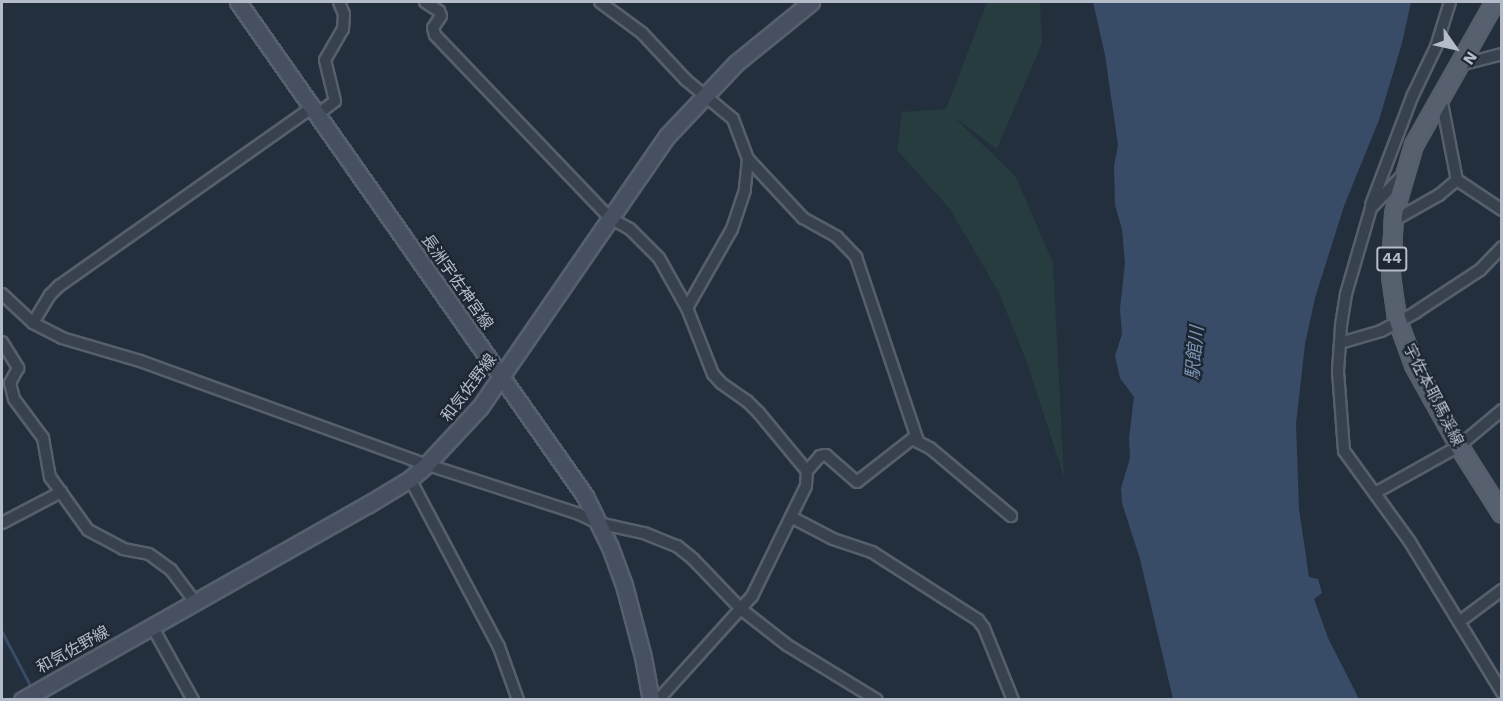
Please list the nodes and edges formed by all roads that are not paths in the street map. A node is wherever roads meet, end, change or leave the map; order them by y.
1 (238, 2) edge
2 (339, 2) edge
3 (425, 2) edge
4 (600, 2) edge
5 (811, 2) edge
6 (1450, 2) edge
7 (1495, 2) edge
8 (1502, 54) edge
9 (1460, 65) junction
10 (703, 96) junction
11 (1441, 96) junction
12 (315, 110) junction
13 (748, 159) junction
14 (1404, 174) junction
15 (1457, 180) junction
16 (1371, 208) junction
17 (1502, 210) edge
18 (610, 218) junction
19 (1393, 221) junction
20 (1502, 247) edge
21 (2, 294) edge
22 (687, 308) junction
23 (1398, 322) junction
24 (33, 323) junction
25 (2, 342) edge
26 (1340, 343) junction
27 (501, 377) junction
28 (1502, 410) edge
29 (918, 441) junction
30 (1459, 446) junction
31 (426, 465) junction
32 (807, 471) junction
33 (410, 479) junction
34 (61, 492) junction
35 (1375, 493) junction
36 (1502, 514) edge
37 (1011, 516) dead end
38 (791, 517) junction
39 (2, 523) edge
40 (598, 523) junction
41 (1502, 590) edge
42 (195, 602) junction
43 (741, 609) junction
44 (1459, 622) junction
45 (152, 626) junction
46 (1502, 692) edge
47 (22, 699) edge
48 (193, 699) edge
49 (518, 699) edge
50 (651, 699) edge
51 (658, 699) edge
52 (877, 699) edge
53 (1013, 699) edge

1 - 12 main road, 長洲宇佐神宮線
2 - 12 street
3 - 18 street
4 - 10 street
5 - 10 main road, 和気佐野線
6 - 16 street
7 - 9 main road, 宇佐本耶馬渓線 / 44
8 - 9 street
9 - 11 main road, 宇佐本耶馬渓線 / 44
10 - 13 street
10 - 18 main road, 和気佐野線
11 - 14 main road, 宇佐本耶馬渓線 / 44
11 - 15 street
12 - 24 street
12 - 27 main road, 長洲宇佐神宮線
13 - 22 street
13 - 29 street
14 - 16 street
14 - 19 main road, 宇佐本耶馬渓線 / 44
15 - 17 street
15 - 19 street
16 - 26 street
18 - 22 street
18 - 27 main road, 和気佐野線
19 - 23 main road, 宇佐本耶馬渓線 / 44
20 - 23 street
21 - 24 street
22 - 32 street
23 - 26 street
23 - 30 main road, 宇佐本耶馬渓線 / 44
24 - 31 street
25 - 34 street
26 - 35 street
27 - 31 main road, 和気佐野線
27 - 40 main road, 長洲宇佐神宮線
28 - 30 street
29 - 32 street
29 - 37 street
30 - 35 street
30 - 36 main road, 宇佐本耶馬渓線 / 44
31 - 33 main road, 和気佐野線
31 - 40 street
32 - 38 street
33 - 42 main road, 和気佐野線
33 - 49 street
34 - 39 street
34 - 42 street
35 - 44 street
38 - 43 street
38 - 53 street
40 - 43 street
40 - 50 main road, 長洲宇佐神宮線
41 - 44 street
42 - 45 main road, 和気佐野線
43 - 51 street
43 - 52 street
44 - 46 street
45 - 47 main road, 和気佐野線
45 - 48 street

